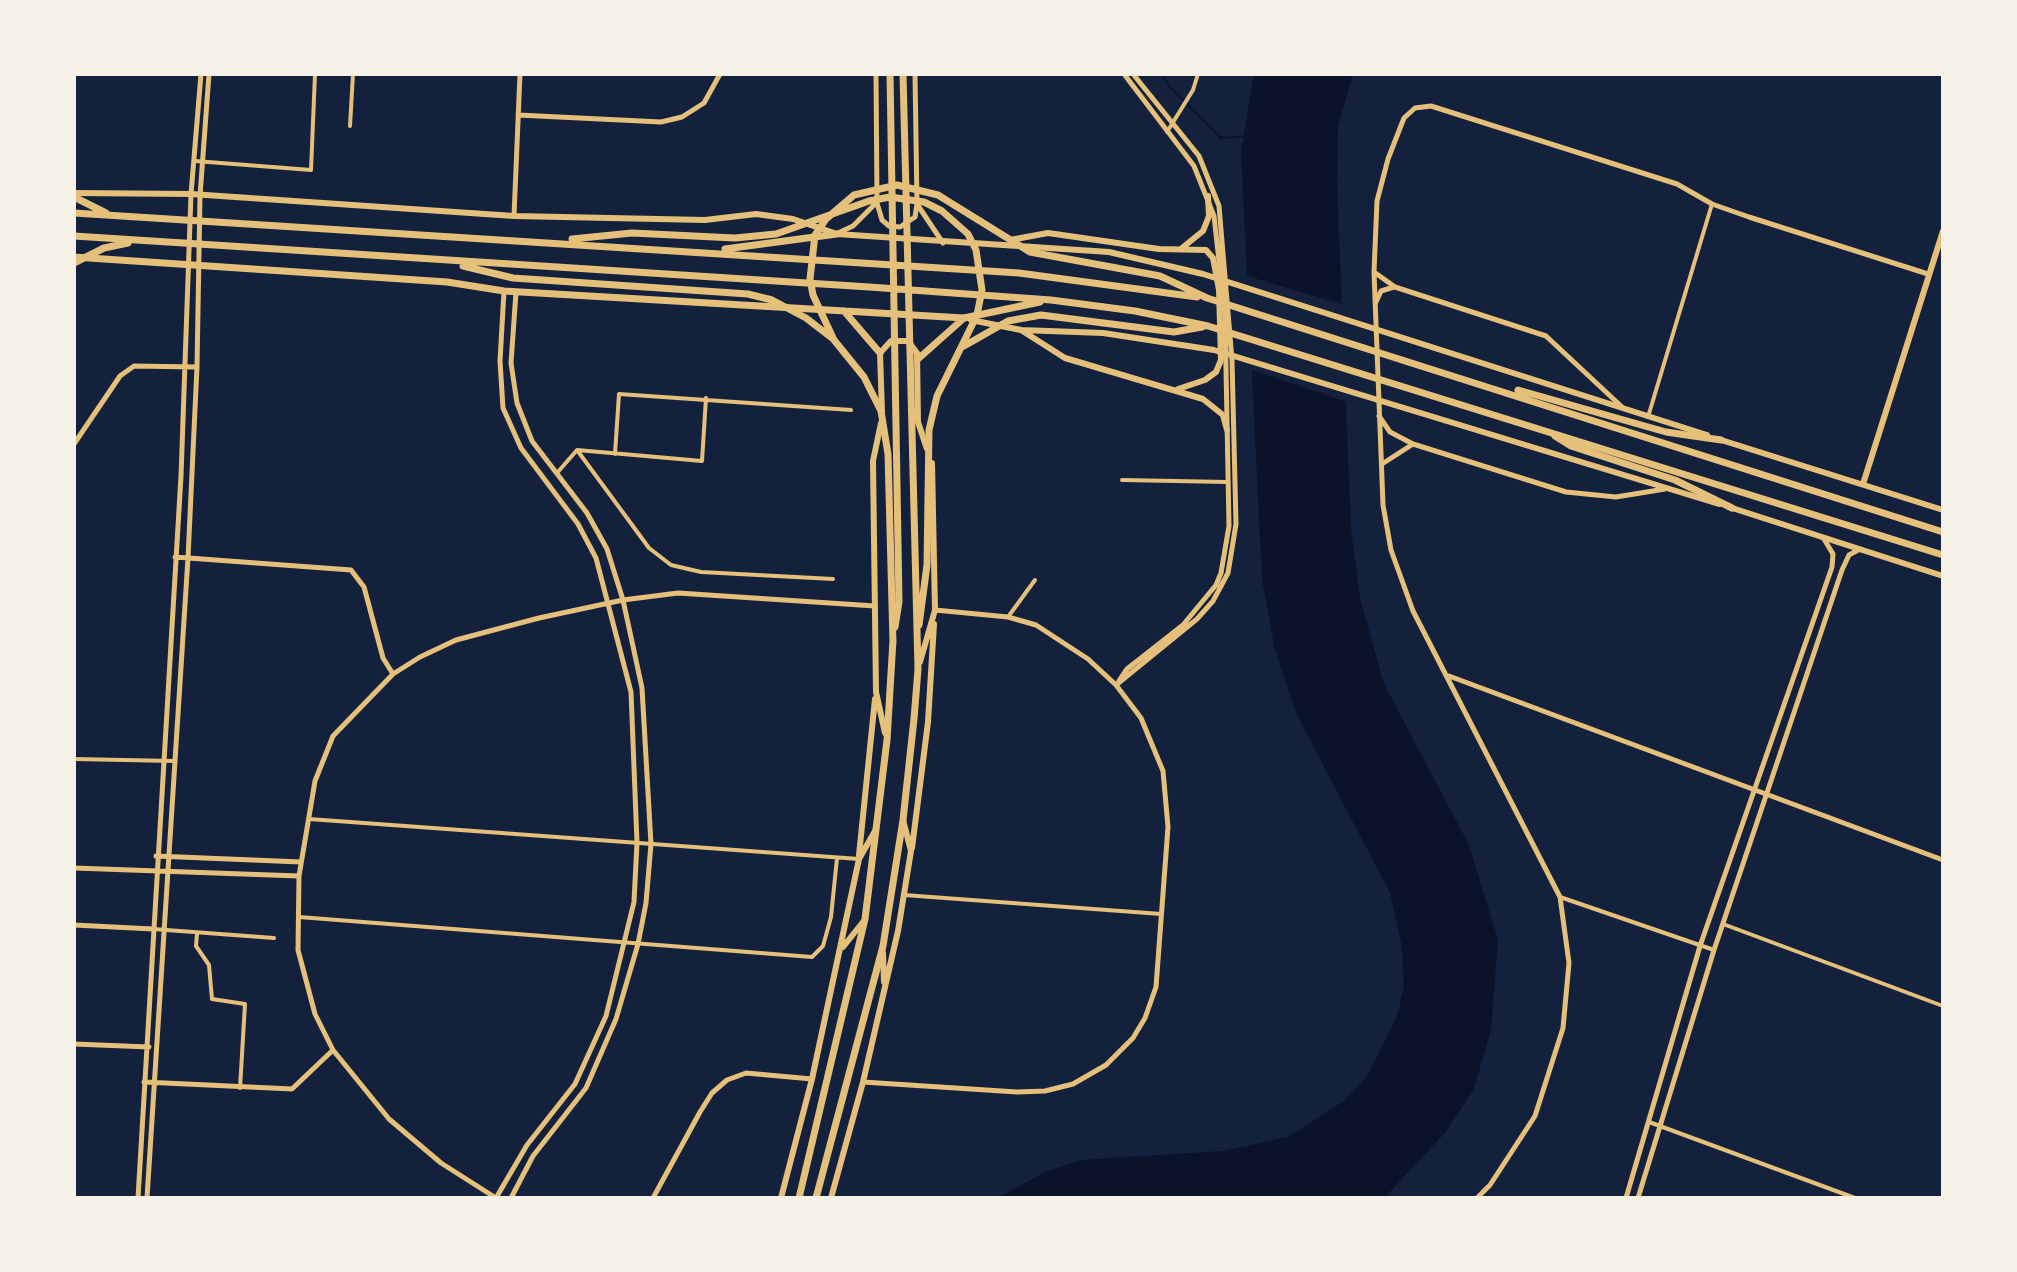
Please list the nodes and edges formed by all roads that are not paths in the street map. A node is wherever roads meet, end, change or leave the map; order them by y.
1 (201, 74) edge
2 (209, 74) edge
3 (315, 74) edge
4 (353, 74) edge
5 (520, 74) edge
6 (720, 74) edge
7 (876, 74) edge
8 (890, 74) edge
9 (903, 74) edge
10 (915, 74) edge
11 (1124, 74) edge
12 (1133, 74) edge
13 (1198, 74) edge
14 (518, 115) junction
15 (350, 126) dead end
16 (1172, 126) junction
17 (1167, 132) junction
18 (195, 161) junction
19 (203, 162) junction
20 (191, 194) junction
21 (74, 195) edge
22 (200, 196) junction
23 (1208, 196) junction
24 (877, 202) junction
25 (917, 204) junction
26 (1712, 204) junction
27 (74, 213) edge
28 (116, 216) junction
29 (514, 216) junction
30 (1943, 231) edge
31 (837, 234) junction
32 (74, 236) edge
33 (136, 241) junction
34 (546, 241) junction
35 (991, 243) junction
36 (943, 244) junction
37 (1179, 249) junction
38 (702, 251) junction
39 (74, 260) edge
40 (445, 262) junction
41 (193, 263) junction
42 (1374, 272) junction
43 (1928, 274) junction
44 (1395, 287) junction
45 (504, 291) junction
46 (516, 292) junction
47 (1207, 298) junction
48 (1051, 300) junction
49 (1375, 304) junction
50 (844, 311) junction
51 (964, 318) junction
52 (1208, 326) junction
53 (1021, 330) junction
54 (834, 340) junction
55 (962, 347) junction
56 (880, 353) junction
57 (918, 359) junction
58 (186, 367) junction
59 (197, 367) junction
60 (1483, 383) junction
61 (1178, 389) junction
62 (706, 398) junction
63 (851, 410) dead end
64 (1625, 410) junction
65 (1379, 416) junction
66 (1648, 417) junction
67 (1227, 430) junction
68 (1546, 431) junction
69 (1721, 440) junction
70 (74, 444) edge
71 (1413, 444) junction
72 (577, 450) junction
73 (615, 454) junction
74 (1381, 464) junction
75 (556, 475) junction
76 (1122, 480) dead end
77 (1228, 482) junction
78 (1863, 484) junction
79 (1666, 489) junction
80 (1732, 508) junction
81 (1943, 510) edge
82 (1943, 532) edge
83 (1824, 538) junction
84 (1860, 549) junction
85 (1943, 555) edge
86 (175, 557) junction
87 (188, 558) junction
88 (1943, 576) edge
89 (833, 579) dead end
90 (1035, 580) dead end
91 (623, 600) junction
92 (608, 603) junction
93 (876, 606) junction
94 (935, 610) junction
95 (1008, 617) junction
96 (893, 643) junction
97 (916, 643) junction
98 (918, 669) junction
99 (393, 674) junction
100 (1449, 676) junction
101 (1116, 685) junction
102 (876, 692) junction
103 (887, 740) junction
104 (74, 759) edge
105 (162, 761) junction
106 (174, 761) junction
107 (1754, 790) junction
108 (1767, 796) junction
109 (307, 819) junction
110 (903, 820) junction
111 (876, 828) junction
112 (637, 843) junction
113 (651, 844) junction
114 (911, 851) junction
115 (156, 856) junction
116 (168, 856) junction
117 (837, 858) junction
118 (859, 859) junction
119 (1943, 860) edge
120 (301, 862) junction
121 (74, 868) edge
122 (155, 870) junction
123 (167, 871) junction
124 (299, 876) junction
125 (904, 895) junction
126 (1560, 897) junction
127 (1163, 914) junction
128 (299, 917) junction
129 (865, 919) junction
130 (1723, 924) junction
131 (74, 925) edge
132 (153, 929) junction
133 (164, 930) junction
134 (197, 934) junction
135 (274, 938) dead end
136 (627, 942) junction
137 (638, 944) junction
138 (883, 946) junction
139 (1700, 946) junction
140 (842, 948) junction
141 (1714, 950) junction
142 (885, 994) junction
143 (1943, 1006) edge
144 (74, 1044) edge
145 (147, 1046) junction
146 (157, 1047) junction
147 (333, 1050) junction
148 (812, 1079) junction
149 (144, 1082) junction
150 (863, 1082) junction
151 (154, 1084) junction
152 (240, 1088) junction
153 (1649, 1122) junction
154 (1660, 1126) junction
155 (138, 1198) edge
156 (147, 1198) edge
157 (496, 1198) edge
158 (511, 1198) edge
159 (653, 1198) edge
160 (781, 1198) edge
161 (799, 1198) edge
162 (816, 1198) edge
163 (832, 1198) edge
164 (1477, 1198) edge
165 (1626, 1198) edge
166 (1638, 1198) edge
167 (1855, 1198) edge

1 - 18 street
2 - 19 street
3 - 19 street
4 - 15 street
5 - 14 street
6 - 14 street
7 - 24 street
8 - 96 main road
9 - 97 main road
10 - 25 street
11 - 17 street
12 - 16 street
13 - 16 street
14 - 29 street
16 - 17 street
16 - 101 street
17 - 23 street
18 - 19 street
18 - 20 street
19 - 22 street
20 - 21 main road
20 - 22 main road
20 - 41 street
21 - 28 main road
22 - 29 main road
22 - 41 street
23 - 37 main road
23 - 67 street
24 - 25 street
24 - 31 street
25 - 36 street
26 - 42 street
26 - 43 street
26 - 66 street
27 - 28 main road
28 - 34 main road
29 - 31 main road
30 - 43 main road
31 - 36 main road
31 - 38 main road
32 - 33 main road
33 - 39 main road
33 - 40 main road
34 - 38 main road
34 - 55 main road
35 - 36 main road
35 - 37 main road
35 - 64 main road
37 - 61 main road
38 - 47 main road
39 - 41 main road
40 - 48 main road
40 - 54 main road
41 - 45 main road
41 - 58 street
41 - 59 street
42 - 44 street
42 - 49 street
43 - 78 main road
44 - 49 street
44 - 64 street
45 - 46 main road
45 - 92 street
46 - 50 main road
46 - 75 street
47 - 54 main road
47 - 60 main road
48 - 51 main road
48 - 52 main road
49 - 65 street
50 - 51 main road
50 - 56 main road
51 - 53 main road
51 - 57 main road
52 - 55 main road
52 - 68 main road
53 - 61 main road
53 - 79 main road
54 - 96 main road
55 - 97 main road
56 - 57 main road
56 - 93 main road
57 - 94 main road
58 - 59 street
58 - 70 street
58 - 86 street
59 - 87 street
60 - 69 main road
60 - 82 main road
61 - 67 main road
62 - 63 street
62 - 73 street
62 - 73 street
64 - 66 main road
65 - 71 street
65 - 74 street
66 - 69 main road
67 - 77 street
68 - 80 main road
68 - 85 main road
69 - 78 main road
71 - 74 street
71 - 79 street
72 - 73 street
72 - 75 street
72 - 89 street
74 - 100 street
75 - 91 street
76 - 77 street
77 - 101 street
78 - 81 main road
79 - 80 main road
80 - 83 main road
83 - 84 main road
83 - 107 street
84 - 88 main road
84 - 108 street
86 - 87 street
86 - 105 street
87 - 99 street
87 - 106 street
90 - 95 street
91 - 92 street
91 - 93 street
91 - 113 street
92 - 99 street
92 - 112 street
93 - 102 main road
94 - 95 street
94 - 98 main road
94 - 114 main road
95 - 101 street
96 - 103 main road
97 - 98 main road
98 - 110 main road
99 - 109 street
100 - 107 street
100 - 126 street
101 - 127 street
102 - 103 main road
102 - 118 main road
103 - 111 main road
104 - 105 street
105 - 106 street
105 - 115 street
106 - 116 street
107 - 108 street
107 - 139 street
108 - 119 street
108 - 130 street
109 - 112 street
109 - 120 street
110 - 114 main road
110 - 138 main road
111 - 118 main road
111 - 129 main road
112 - 113 street
112 - 136 street
113 - 117 street
113 - 137 street
114 - 125 main road
115 - 116 street
115 - 122 street
116 - 120 street
116 - 123 street
117 - 118 street
117 - 137 street
118 - 140 main road
120 - 124 street
121 - 122 street
122 - 123 street
122 - 132 street
123 - 124 street
123 - 133 street
124 - 128 street
125 - 127 street
125 - 142 main road
126 - 139 street
126 - 164 street
127 - 150 street
128 - 136 street
128 - 147 street
129 - 140 main road
129 - 161 main road
130 - 141 street
130 - 143 street
131 - 132 street
132 - 133 street
132 - 145 street
133 - 134 street
133 - 146 street
134 - 135 street
134 - 152 street
136 - 137 street
136 - 157 street
137 - 158 street
138 - 142 main road
138 - 162 main road
139 - 141 street
139 - 153 street
140 - 148 main road
141 - 154 street
142 - 150 main road
144 - 145 street
145 - 146 street
145 - 149 street
146 - 151 street
147 - 152 street
147 - 157 street
148 - 159 street
148 - 160 main road
149 - 151 street
149 - 155 street
150 - 163 main road
151 - 152 street
151 - 156 street
153 - 154 street
153 - 165 street
154 - 166 street
154 - 167 street

